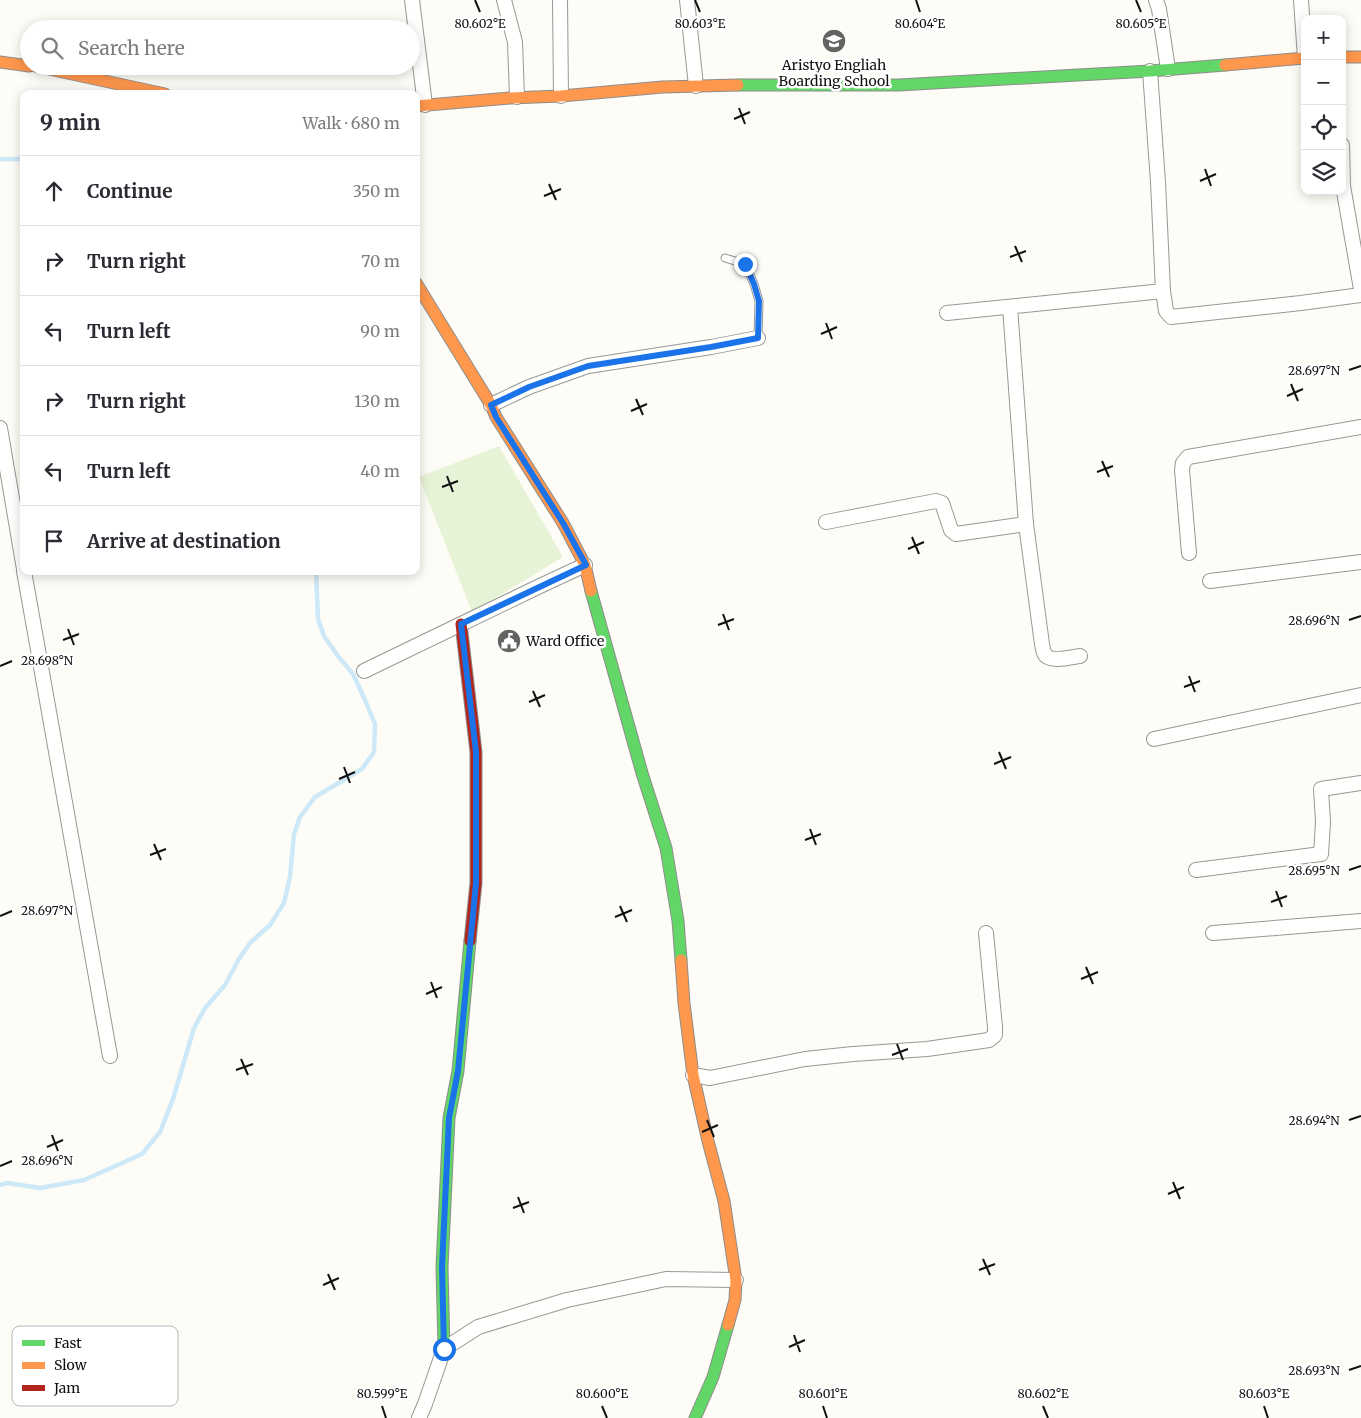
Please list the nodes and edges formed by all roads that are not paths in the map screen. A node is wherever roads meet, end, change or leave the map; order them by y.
1 (412, 0) edge
2 (504, 0) edge
3 (560, 0) edge
4 (687, 0) edge
5 (1156, 0) edge
6 (1301, 0) edge
7 (1302, 15) edge
8 (414, 20) edge
9 (1361, 57) edge
10 (1301, 58) edge
11 (1346, 58) edge
12 (0, 62) edge
13 (20, 65) edge
14 (1168, 69) junction
15 (1150, 71) junction
16 (77, 75) edge
17 (418, 75) edge
18 (696, 86) junction
19 (146, 90) edge
20 (420, 90) edge
21 (561, 96) junction
22 (517, 97) junction
23 (421, 106) edge
24 (1342, 150) edge
25 (725, 258) dead end
26 (1361, 289) edge
27 (420, 290) edge
28 (1163, 290) junction
29 (1361, 295) edge
30 (1010, 307) junction
31 (947, 313) dead end
32 (758, 338) joint
33 (491, 405) junction
34 (1361, 427) edge
35 (0, 428) edge
36 (826, 522) dead end
37 (1026, 524) junction
38 (20, 546) edge
39 (1189, 553) dead end
40 (1361, 562) edge
41 (586, 565) junction
42 (25, 575) edge
43 (1210, 581) dead end
44 (461, 624) junction
45 (1080, 656) dead end
46 (364, 671) dead end
47 (1361, 695) edge
48 (1154, 739) dead end
49 (1361, 783) edge
50 (1196, 870) dead end
51 (1361, 921) edge
52 (986, 933) dead end
53 (1213, 933) dead end
54 (110, 1056) dead end
55 (693, 1075) junction
56 (736, 1280) junction
57 (444, 1349) junction
58 (419, 1418) edge
59 (695, 1418) edge

1 - 8 street
2 - 22 street
3 - 21 street
4 - 18 street
5 - 14 street
6 - 7 street
9 - 11 street
10 - 14 street
12 - 13 street
14 - 15 street
15 - 18 street
15 - 28 street
16 - 19 street
17 - 20 street
18 - 21 street
21 - 22 street
22 - 23 street
24 - 26 street
25 - 32 lane
27 - 33 street
28 - 29 street
28 - 30 street
30 - 31 street
30 - 37 street
32 - 33 street
33 - 41 street
34 - 39 street
35 - 38 street
36 - 37 street
37 - 45 street
40 - 43 street
41 - 44 street
41 - 55 street
42 - 54 street
44 - 46 street
44 - 57 street
47 - 48 street
49 - 50 street
51 - 53 street
52 - 55 street
55 - 56 street
56 - 57 street
56 - 59 street
57 - 58 street

